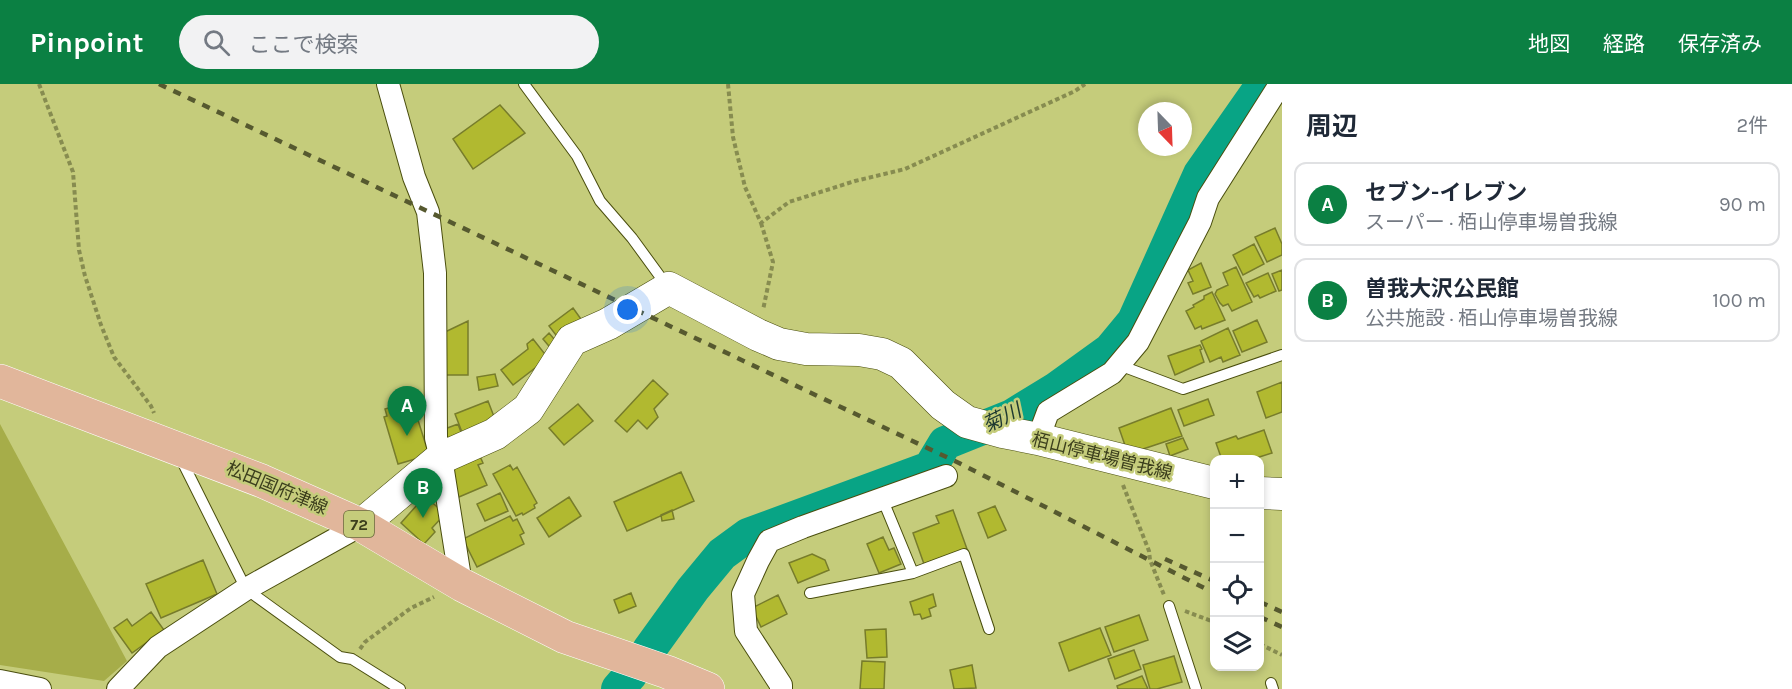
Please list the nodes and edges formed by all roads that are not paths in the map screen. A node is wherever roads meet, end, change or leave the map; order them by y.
1 (388, 84) edge
2 (524, 84) edge
3 (1282, 85) edge
4 (669, 288) junction
5 (1282, 354) edge
6 (1119, 365) junction
7 (0, 381) edge
8 (1038, 439) junction
9 (169, 445) junction
10 (441, 458) junction
11 (946, 476) dead end
12 (1210, 482) edge
13 (1264, 493) edge
14 (1282, 494) edge
15 (882, 498) junction
16 (361, 525) junction
17 (913, 573) junction
18 (462, 585) junction
19 (246, 590) junction
20 (810, 593) dead end
21 (1169, 606) road end
22 (989, 629) dead end
23 (0, 681) edge
24 (40, 689) edge
25 (118, 689) edge
26 (400, 689) edge
27 (708, 689) edge
28 (781, 689) edge
29 (1196, 689) edge

1 - 10 street
2 - 4 lane
3 - 6 street
4 - 8 main road, 栢山停車場曽我線
4 - 10 main road
5 - 6 lane
6 - 8 street
7 - 9 main road, 松田国府津線 / 72
8 - 12 main road, 栢山停車場曽我線
9 - 16 main road, 松田国府津線 / 72
9 - 19 lane
10 - 16 main road
10 - 18 street
11 - 15 street
13 - 14 main road
15 - 17 lane
15 - 28 street
16 - 18 main road, 松田国府津線 / 72
16 - 19 street
17 - 20 lane
17 - 22 lane
18 - 27 main road, 松田国府津線 / 72
19 - 25 street
19 - 26 lane
21 - 29 lane
23 - 24 street

